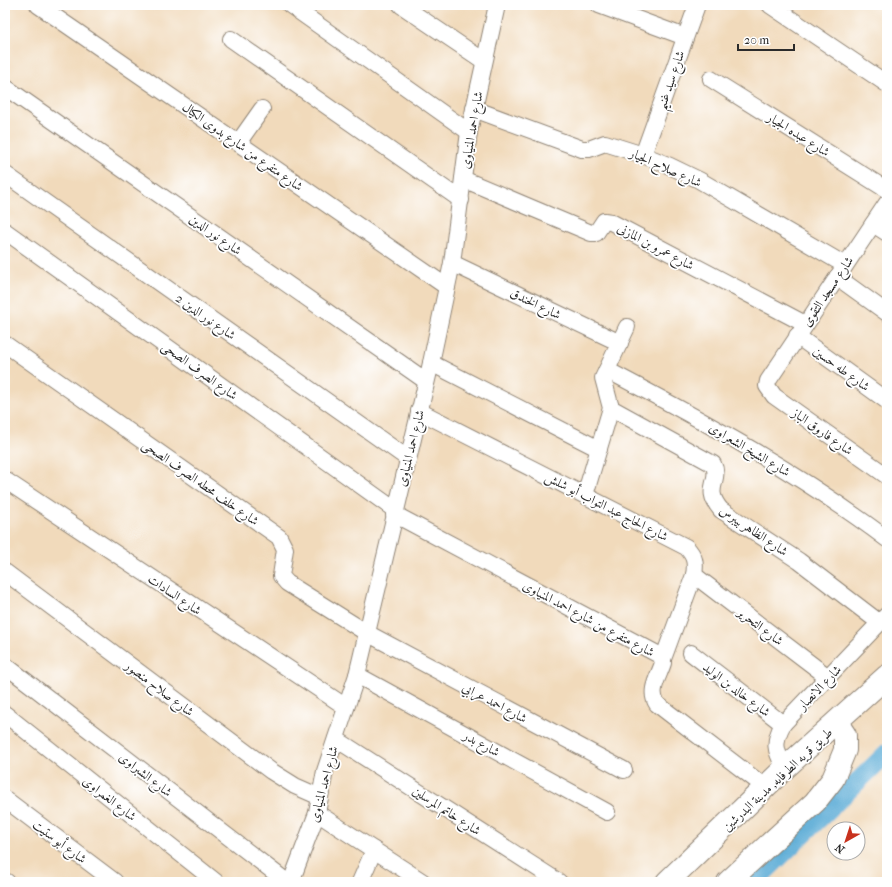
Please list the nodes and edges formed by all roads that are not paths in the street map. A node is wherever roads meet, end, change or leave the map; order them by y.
1 (38, 5) edge
2 (290, 5) edge
3 (401, 5) edge
4 (497, 5) edge
5 (599, 5) edge
6 (697, 5) edge
7 (770, 5) edge
8 (685, 37) junction
9 (232, 39) dead end
10 (484, 61) junction
11 (711, 79) dead end
12 (887, 84) edge
13 (5, 87) edge
14 (262, 109) dead end
15 (474, 109) junction
16 (469, 132) junction
17 (238, 143) junction
18 (643, 155) junction
19 (5, 174) edge
20 (463, 179) junction
21 (887, 190) edge
22 (461, 200) junction
23 (887, 203) edge
24 (873, 224) junction
25 (5, 230) edge
26 (887, 233) edge
27 (452, 263) junction
28 (841, 271) junction
29 (447, 287) junction
30 (887, 313) edge
31 (626, 327) dead end
32 (801, 330) junction
33 (620, 343) junction
34 (5, 344) edge
35 (431, 363) junction
36 (607, 370) junction
37 (768, 380) joint
38 (426, 381) junction
39 (887, 401) edge
40 (611, 408) junction
41 (419, 411) junction
42 (599, 449) junction
43 (408, 458) junction
44 (887, 476) edge
45 (5, 480) edge
46 (585, 494) junction
47 (394, 512) junction
48 (887, 539) edge
49 (5, 572) edge
50 (694, 575) junction
51 (883, 619) edge
52 (367, 634) junction
53 (691, 653) dead end
54 (663, 659) junction
55 (5, 665) edge
56 (357, 675) junction
57 (887, 676) edge
58 (828, 677) junction
59 (346, 708) junction
60 (5, 714) edge
61 (836, 723) junction
62 (783, 724) junction
63 (336, 739) junction
64 (785, 768) junction
65 (624, 770) dead end
66 (765, 787) junction
67 (5, 799) edge
68 (319, 805) junction
69 (607, 812) dead end
70 (374, 850) junction
71 (116, 882) edge
72 (216, 882) edge
73 (287, 882) edge
74 (291, 882) edge
75 (360, 882) edge
76 (423, 882) edge
77 (559, 882) edge
78 (667, 882) edge
79 (728, 882) edge

1 - 17 street, شارع متفرع من شارع بدوى الكيال
2 - 16 street
3 - 10 street
4 - 10 street, شارع احمد المنياوى
5 - 8 street
6 - 8 street, شارع سيد غنيم
7 - 12 street
8 - 18 street, شارع سيد غنيم
9 - 22 street
10 - 15 street, شارع احمد المنياوى
11 - 21 street, شارع عبده الجيار
13 - 38 street, شارع نور الدين
14 - 17 street
15 - 16 street, شارع احمد المنياوى
15 - 18 street, شارع صلاح الجيار
16 - 20 street, شارع احمد المنياوى
17 - 29 street, شارع متفرع من شارع بدوى الكيال
18 - 28 street, شارع صلاح الجيار
19 - 43 street, شارع نور الدين 2
20 - 22 street, شارع احمد المنياوى
20 - 32 street, شارع عمرو بن المازنى
22 - 27 street, شارع احمد المنياوى
23 - 24 street, شارع مسجد التقوى
24 - 26 street
24 - 28 street, شارع مسجد التقوى
25 - 47 street, شارع الصرف الصحى
27 - 29 street, شارع احمد المنياوى
27 - 33 street, شارع الخندق
28 - 30 street, شارع صلاح الجيار
28 - 32 street, شارع مسجد التقوى
29 - 35 street, شارع احمد المنياوى
31 - 33 street
32 - 37 street, شارع مسجد التقوى
32 - 39 street, شارع طه حسين
33 - 36 street
34 - 52 street, شارع خلف محطه الصرف الصحى
35 - 38 street, شارع احمد المنياوى
35 - 42 street
36 - 40 street
36 - 48 street, شارع الشيخ الشعراوى
37 - 44 street, شارع فاروق الباز
38 - 41 street, شارع احمد المنياوى
40 - 42 street
40 - 51 street, شارع الظاهر بيبرس
41 - 43 street, شارع احمد المنياوى
41 - 46 street, شارع الحاج عبد التواب أبو شلش
42 - 46 street
43 - 47 street, شارع احمد المنياوى
45 - 59 street, شارع السادات
46 - 50 street, شارع الحاج عبد التواب أبو شلش
47 - 52 street, شارع احمد المنياوى
47 - 54 street, شارع متفرع من شارع احمد المنياوى
49 - 68 street, شارع صلاح منصور
50 - 54 street, شارع الحاج عبد التواب أبو شلش
50 - 58 street, شارع التحرير
51 - 58 street, شارع الانصار
52 - 56 street, شارع احمد المنياوى
52 - 65 street, شارع احمد عرابي
53 - 62 street, شارع خالد بن الوليد
54 - 66 street, شارع متفرع من شارع احمد المنياوى
55 - 73 street, شارع الشبراوى
56 - 59 street, شارع احمد المنياوى
56 - 69 street, شارع بدر
57 - 61 main road, طريق قريه الطرفايه, مدينة البدرشين
58 - 62 street, شارع الانصار
59 - 63 street, شارع احمد المنياوى
60 - 72 street, شارع الغمراوى
61 - 64 main road, طريق قريه الطرفايه, مدينة البدرشين
61 - 79 main road
62 - 64 street, شارع الانصار
63 - 68 street, شارع احمد المنياوى
63 - 77 street, شارع خاتم المرسلين
64 - 66 main road, طريق قريه الطرفايه, مدينة البدرشين
66 - 78 main road, طريق قريه الطرفايه, مدينة البدرشين
67 - 71 street, شارع أبو ستيت
68 - 70 street, شارع صلاح منصور
68 - 74 street, شارع احمد المنياوى
70 - 75 street
70 - 76 street, شارع صلاح منصور

